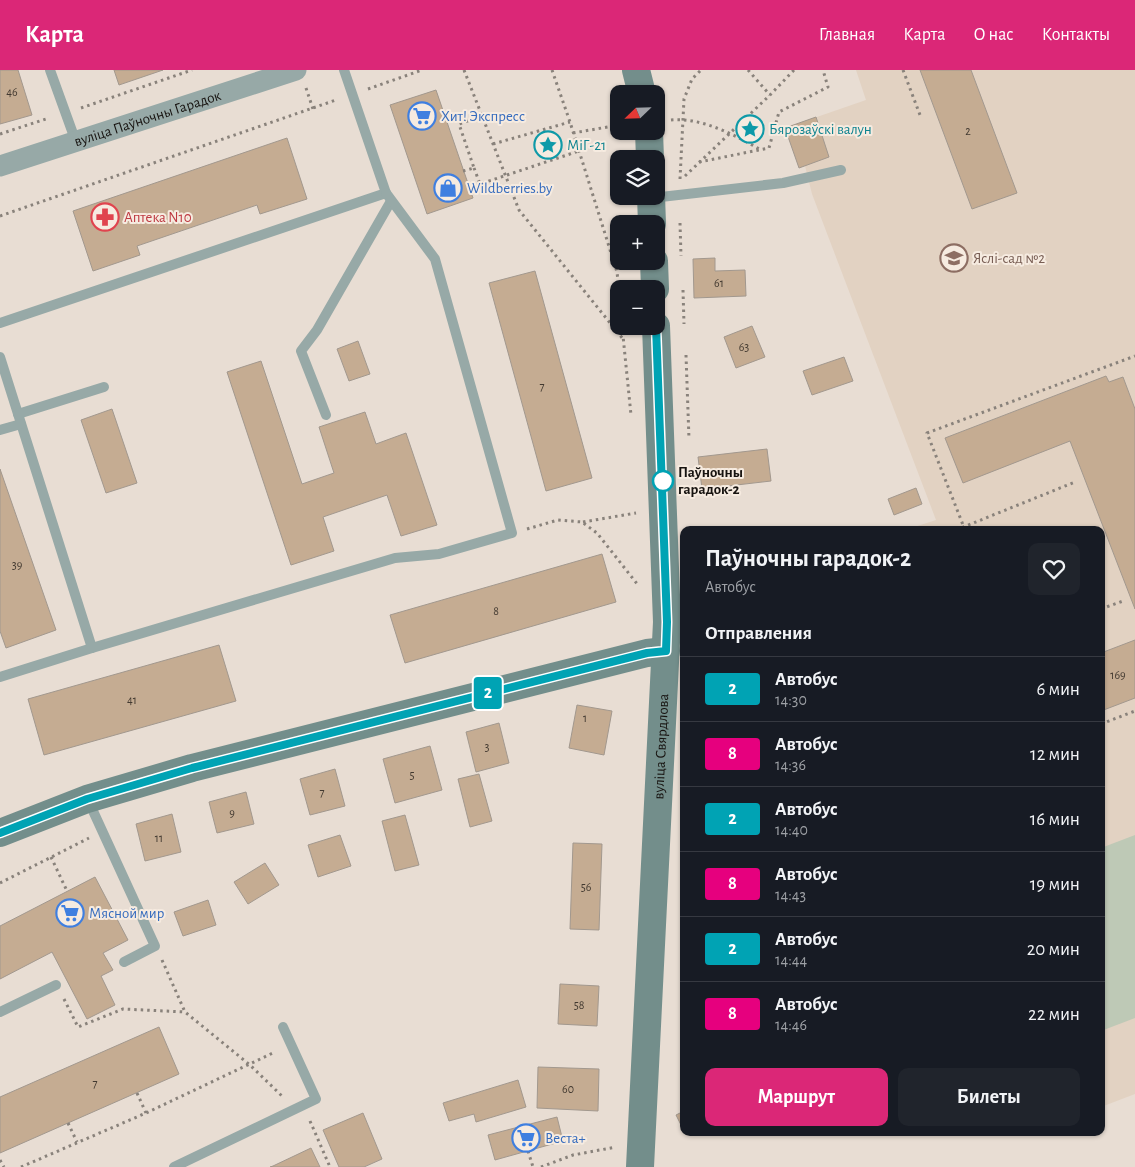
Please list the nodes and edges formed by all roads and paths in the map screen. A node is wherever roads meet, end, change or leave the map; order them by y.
1 (50, 70) edge
2 (192, 70) edge
3 (296, 70) edge
4 (344, 70) edge
5 (422, 70) edge
6 (464, 70) edge
7 (552, 70) edge
8 (636, 70) edge
9 (748, 70) edge
10 (794, 70) edge
11 (823, 70) edge
12 (903, 70) edge
13 (640, 85) edge
14 (352, 94) junction
15 (770, 95) junction
16 (66, 113) junction
17 (920, 115) dead end
18 (482, 116) junction
19 (570, 122) junction
20 (665, 124) edge
21 (610, 127) edge
22 (730, 132) junction
23 (573, 133) junction
24 (0, 134) edge
25 (76, 142) junction
26 (494, 144) junction
27 (761, 150) junction
28 (579, 151) junction
29 (699, 162) junction
30 (0, 166) edge
31 (474, 168) junction
32 (841, 170) dead end
33 (463, 171) dead end
34 (505, 175) junction
35 (680, 181) dead end
36 (388, 197) junction
37 (652, 206) edge
38 (0, 216) edge
39 (618, 280) edge
40 (0, 323) edge
41 (623, 335) edge
42 (656, 335) edge
43 (623, 339) junction
44 (685, 346) dead end
45 (1135, 356) edge
46 (0, 357) edge
47 (104, 387) dead end
48 (688, 393) dead end
49 (326, 416) dead end
50 (20, 419) junction
51 (632, 422) dead end
52 (0, 430) edge
53 (1075, 482) dead end
54 (640, 513) dead end
55 (582, 522) junction
56 (963, 526) edge
57 (969, 526) edge
58 (512, 533) junction
59 (644, 592) dead end
60 (1123, 601) dead end
61 (1105, 608) edge
62 (92, 648) junction
63 (666, 651) junction
64 (0, 677) edge
65 (1135, 711) edge
66 (1105, 722) edge
67 (87, 799) junction
68 (102, 831) junction
69 (0, 833) edge
70 (50, 858) junction
71 (0, 883) edge
72 (67, 891) dead end
73 (156, 946) junction
74 (124, 962) dead end
75 (56, 985) joint
76 (0, 1012) edge
77 (185, 1012) junction
78 (283, 1027) dead end
79 (275, 1052) dead end
80 (250, 1065) junction
81 (137, 1093) dead end
82 (303, 1106) junction
83 (146, 1113) junction
84 (68, 1123) dead end
85 (77, 1142) junction
86 (624, 1146) dead end
87 (528, 1151) dead end
88 (0, 1160) edge
89 (4, 1167) edge
90 (21, 1167) edge
91 (174, 1167) edge
92 (330, 1167) edge
93 (533, 1167) edge
94 (541, 1167) edge
95 (640, 1167) edge

1 - 16 lane
2 - 16 path
3 - 25 street, вуліца Паўночны Гарадок
4 - 14 lane
5 - 14 path
6 - 18 path
7 - 19 path
8 - 13 street
9 - 15 path
10 - 15 path
11 - 27 path
12 - 17 path
14 - 36 lane
14 - 38 path
15 - 22 path
16 - 24 path
16 - 25 lane
18 - 26 path
18 - 31 path
19 - 23 path
19 - 26 path
20 - 22 path
21 - 23 path
22 - 27 path
22 - 29 path
23 - 28 path
25 - 30 street, вуліца Паўночны Гарадок
26 - 34 path
27 - 29 path
28 - 34 path
28 - 39 path
29 - 35 path
31 - 33 path
31 - 34 path
32 - 37 lane
34 - 43 path
36 - 40 lane
36 - 49 lane
36 - 58 lane
41 - 43 path
42 - 63 street, вуліца Свярдлова
43 - 51 path
44 - 48 path
45 - 56 path
46 - 50 lane
47 - 50 lane
50 - 52 lane
50 - 62 lane
53 - 57 path
54 - 55 path
55 - 58 path
55 - 59 path
58 - 62 lane
60 - 61 path
62 - 64 lane
63 - 67 street
63 - 95 street, вуліца Свярдлова
65 - 66 path
67 - 68 lane
67 - 69 street
68 - 70 path
68 - 73 lane
70 - 71 path
70 - 72 path
73 - 74 lane
73 - 77 path
75 - 76 lane
75 - 77 path
77 - 80 path
78 - 82 lane
79 - 80 path
80 - 82 path
80 - 83 path
81 - 83 path
82 - 91 lane
82 - 92 path
83 - 85 path
84 - 85 path
85 - 90 path
86 - 94 path
87 - 93 path
88 - 89 path

